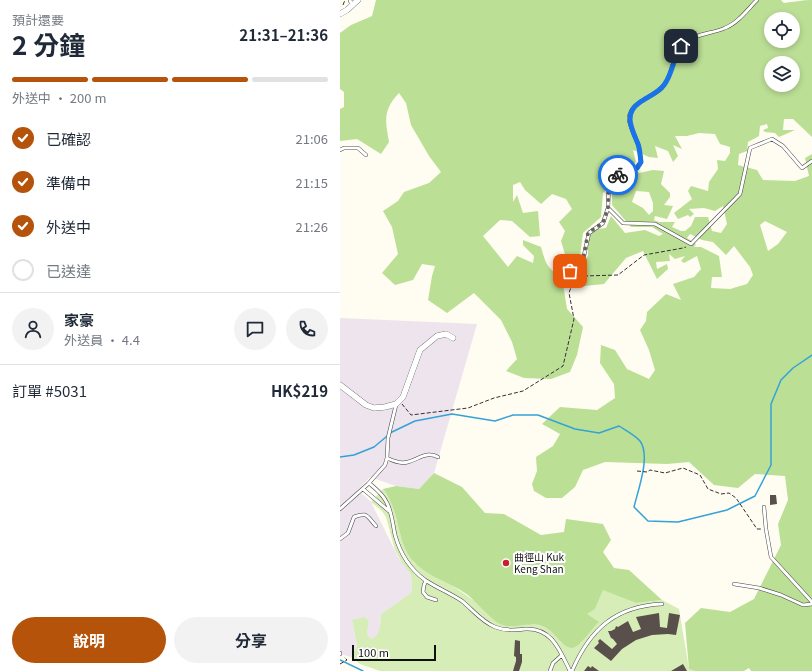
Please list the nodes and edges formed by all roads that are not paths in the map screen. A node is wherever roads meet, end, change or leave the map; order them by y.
1 (358, 0) edge
2 (757, 0) edge
3 (351, 3) edge
4 (340, 14) edge
5 (340, 150) edge
6 (366, 155) dead end
7 (812, 162) edge
8 (608, 208) junction
9 (570, 271) road end
10 (453, 338) dead end
11 (340, 385) edge
12 (398, 402) junction
13 (438, 456) dead end
14 (387, 458) junction
15 (369, 483) junction
16 (363, 488) junction
17 (764, 507) dead end
18 (340, 509) edge
19 (392, 516) junction
20 (376, 526) dead end
21 (340, 539) edge
22 (426, 581) junction
23 (734, 584) dead end
24 (436, 600) dead end
25 (812, 603) edge
26 (662, 604) dead end
27 (562, 655) junction
28 (550, 671) edge
29 (571, 671) edge

1 - 3 street
2 - 8 lane
3 - 4 street
5 - 6 lane
7 - 8 lane
8 - 9 lane
10 - 12 street
11 - 12 street
12 - 14 lane
13 - 14 lane
14 - 15 lane
15 - 16 lane
15 - 19 lane
16 - 18 lane
16 - 19 lane
17 - 25 lane
19 - 22 lane
20 - 21 lane
22 - 24 lane
22 - 27 lane
23 - 25 lane
26 - 29 lane
27 - 28 lane
27 - 29 lane

